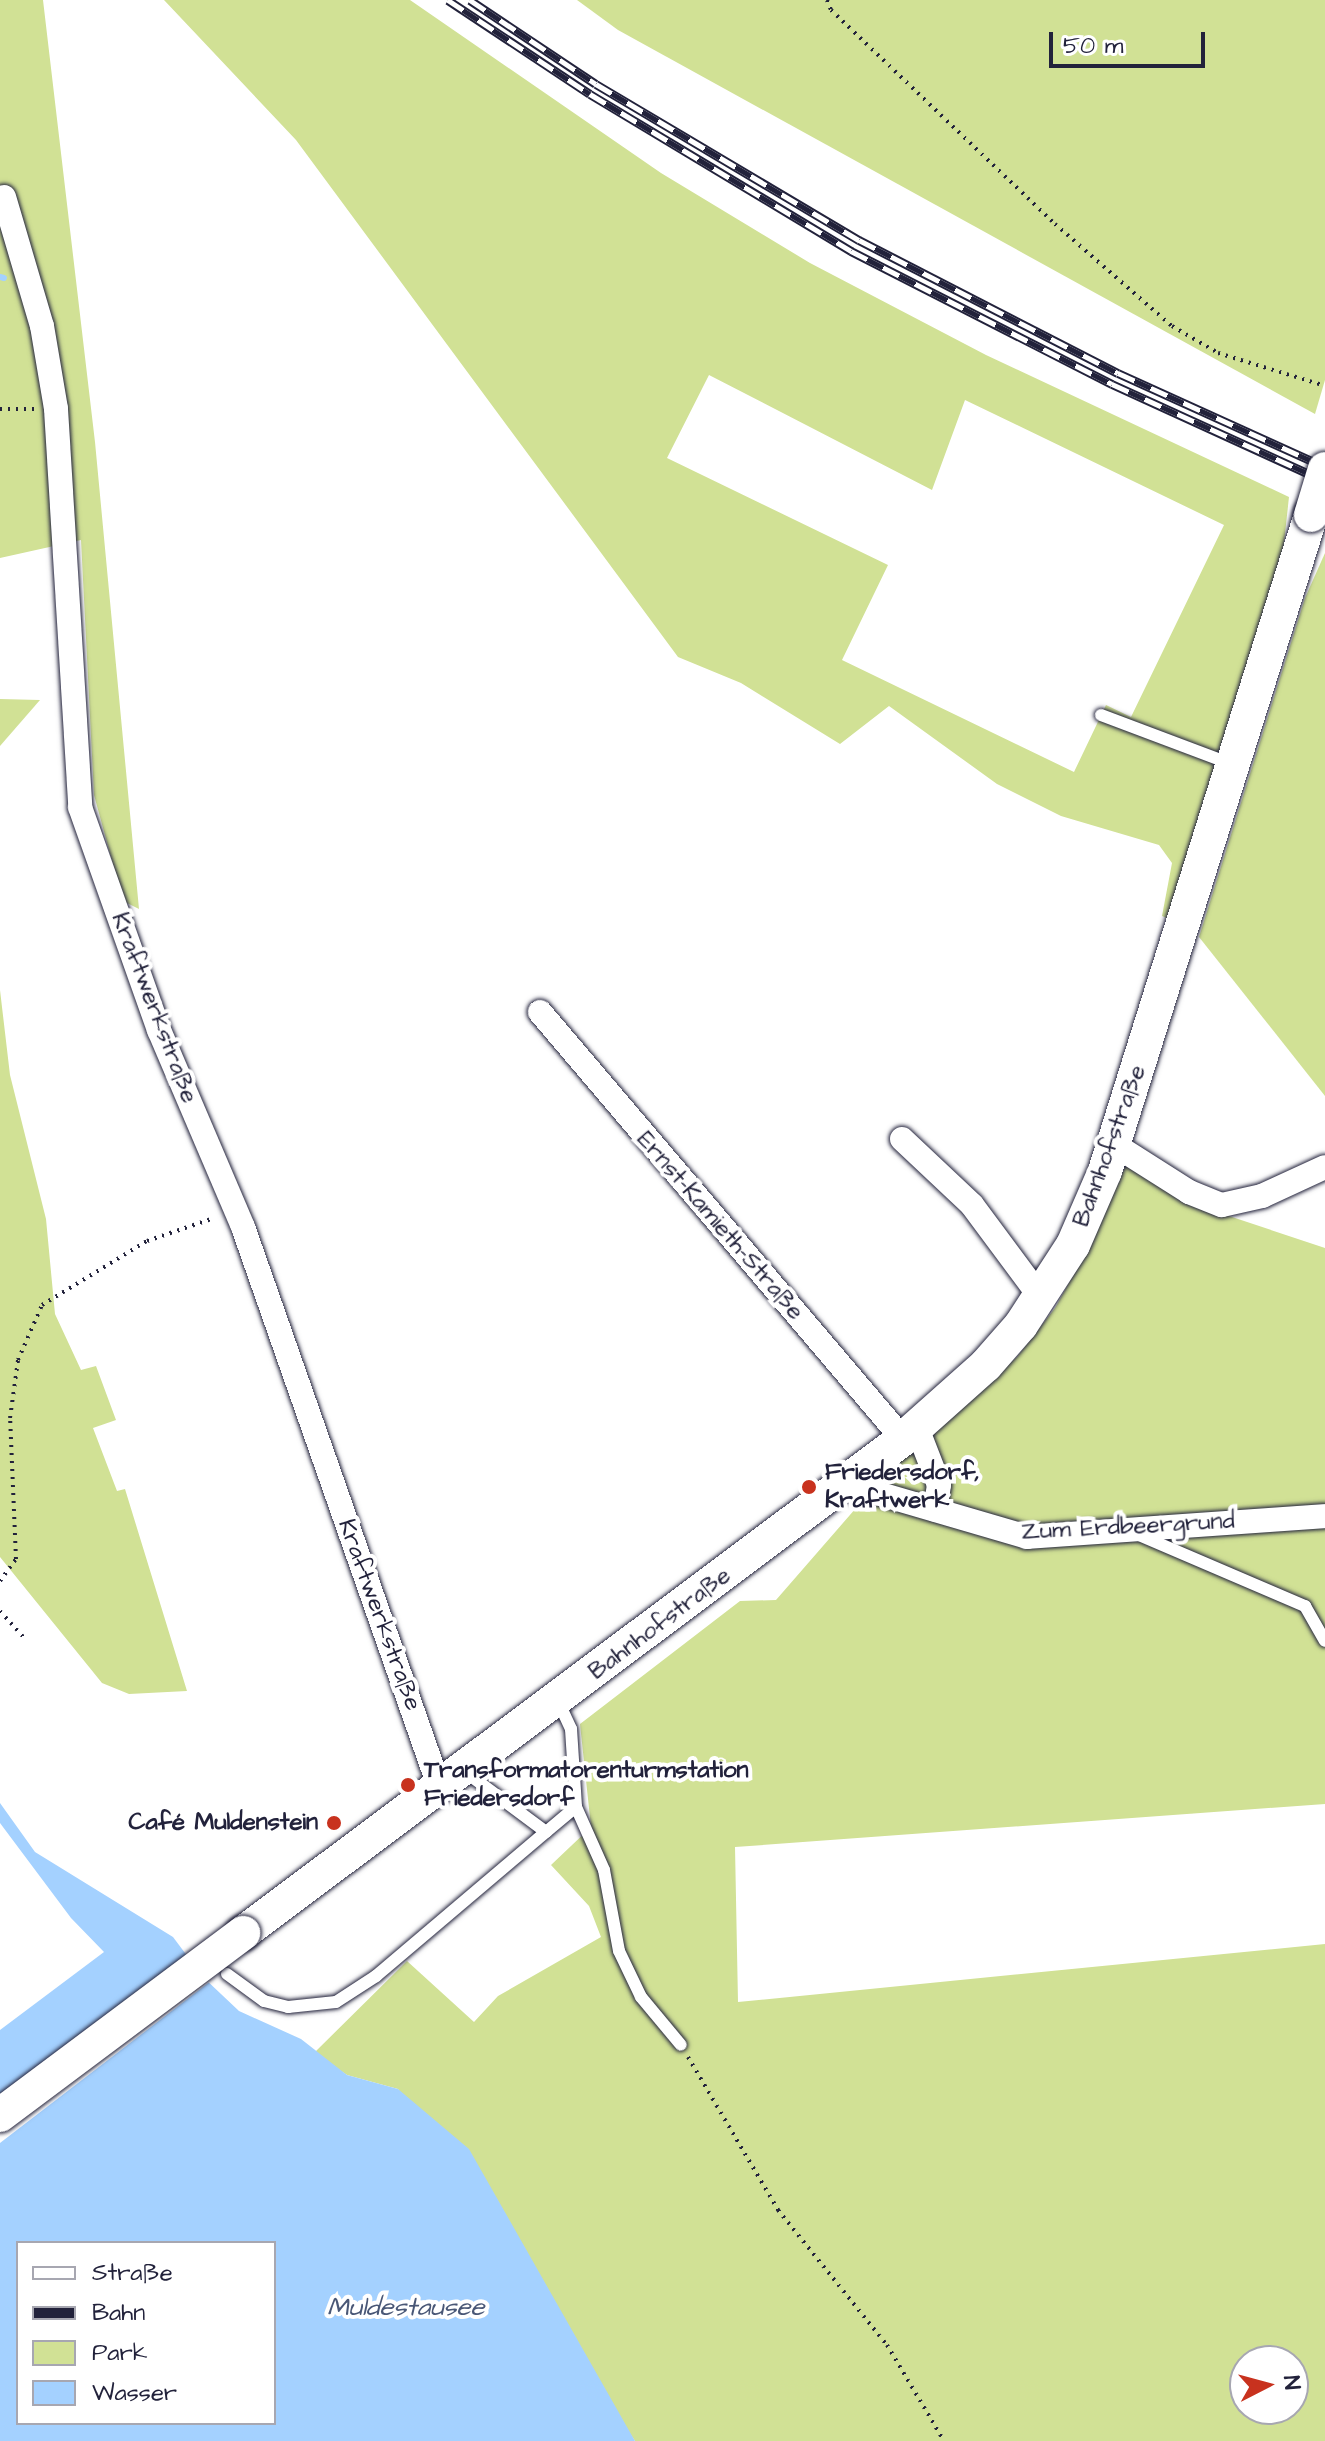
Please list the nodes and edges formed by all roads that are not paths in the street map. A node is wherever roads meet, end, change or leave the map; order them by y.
1 (4, 197) dead end
2 (1325, 469) edge
3 (1101, 715) dead end
4 (1233, 764) junction
5 (540, 1012) dead end
6 (902, 1139) dead end
7 (1115, 1145) junction
8 (1325, 1167) edge
9 (1041, 1298) junction
10 (910, 1433) junction
11 (846, 1484) junction
12 (935, 1510) junction
13 (1325, 1516) edge
14 (1121, 1527) junction
15 (1325, 1641) edge
16 (558, 1701) junction
17 (452, 1780) junction
18 (576, 1807) junction
19 (546, 1832) junction
20 (227, 1974) dead end
21 (681, 2045) road end
22 (0, 2115) edge

1 - 17 street, Kraftwerkstraße
2 - 4 main road, Bahnhofstraße, bridge
3 - 4 lane
4 - 7 main road, Bahnhofstraße
5 - 10 street, Ernst-Kamieth-Straße
6 - 9 street
7 - 8 street
7 - 9 main road, Bahnhofstraße
9 - 10 main road, Bahnhofstraße
10 - 11 main road, Bahnhofstraße
10 - 12 street
11 - 12 street, Zum Erdbeergrund
11 - 16 main road, Bahnhofstraße
12 - 14 street, Zum Erdbeergrund
13 - 14 street, Zum Erdbeergrund
14 - 15 lane
16 - 17 main road, Bahnhofstraße
16 - 18 lane
17 - 19 lane
17 - 22 main road, Bahnhofstraße, bridge
18 - 19 lane
18 - 21 lane
19 - 20 lane

